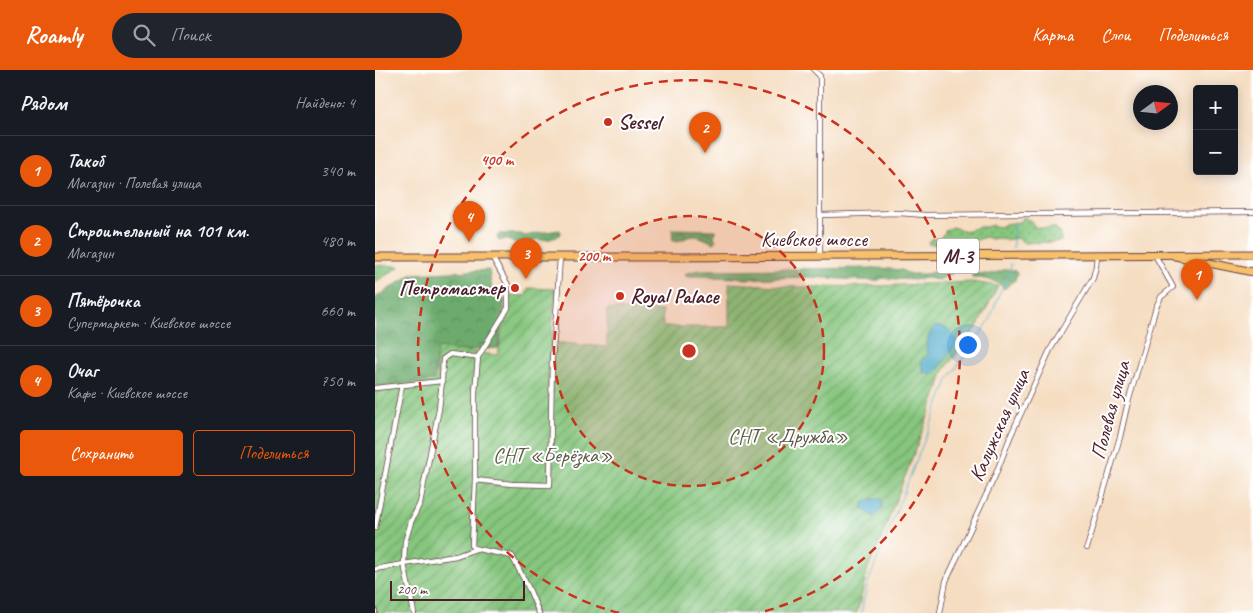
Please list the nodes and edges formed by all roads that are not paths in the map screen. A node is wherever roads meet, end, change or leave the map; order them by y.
1 (814, 70) edge
2 (1253, 212) edge
3 (820, 215) junction
4 (1253, 254) edge
5 (1097, 255) junction
6 (1155, 255) junction
7 (1167, 255) junction
8 (375, 256) edge
9 (820, 256) junction
10 (492, 257) junction
11 (560, 257) junction
12 (1253, 272) edge
13 (478, 357) junction
14 (442, 382) junction
15 (402, 385) junction
16 (375, 388) edge
17 (475, 480) junction
18 (375, 528) edge
19 (1087, 548) dead end
20 (477, 549) junction
21 (404, 564) junction
22 (375, 569) edge
23 (414, 613) edge
24 (539, 613) edge
25 (940, 613) edge

1 - 3 street
2 - 3 street
3 - 9 street
4 - 7 main road, Киевское шоссе / М-3
5 - 6 main road, Киевское шоссе / М-3
5 - 9 main road, Киевское шоссе / М-3
5 - 25 street, Калужская улица
6 - 7 main road, Киевское шоссе / М-3
6 - 19 street, Полевая улица
7 - 12 main road
8 - 10 main road, Киевское шоссе / М-3
9 - 11 main road, Киевское шоссе / М-3
10 - 11 main road, Киевское шоссе / М-3
10 - 13 street
11 - 17 street
13 - 14 street
13 - 17 street
14 - 15 street
14 - 21 street
15 - 16 street
15 - 18 street
17 - 20 street
20 - 21 street
20 - 24 street
21 - 22 street
21 - 23 street

